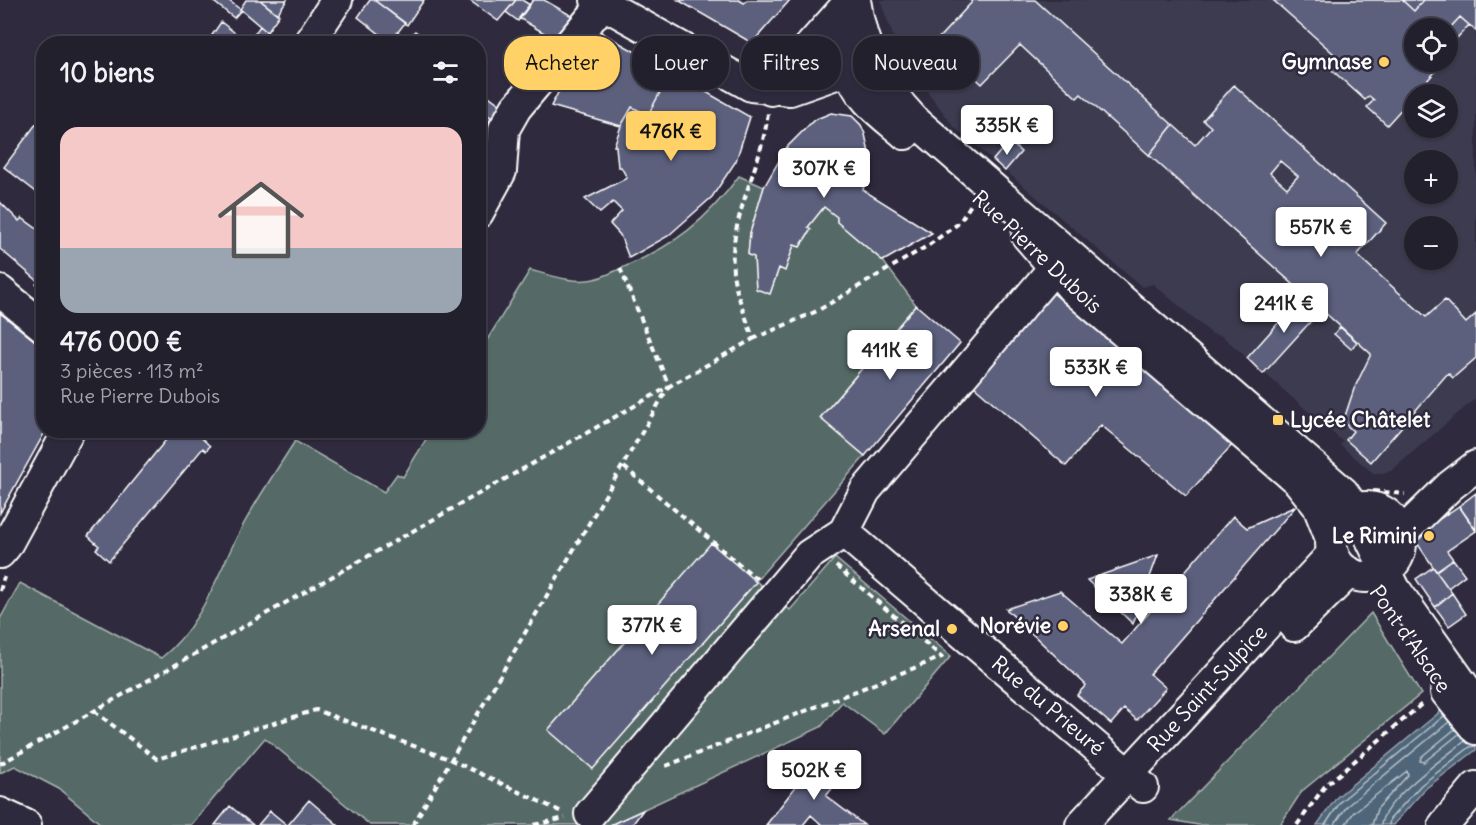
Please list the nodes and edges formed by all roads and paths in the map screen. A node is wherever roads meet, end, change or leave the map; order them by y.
1 (338, 0) edge
2 (599, 2) edge
3 (848, 3) edge
4 (313, 36) edge
5 (819, 36) edge
6 (850, 69) junction
7 (841, 72) edge
8 (741, 82) edge
9 (771, 90) edge
10 (978, 195) junction
11 (486, 198) edge
12 (620, 268) dead end
13 (1053, 269) junction
14 (0, 291) edge
15 (36, 320) edge
16 (753, 339) junction
17 (669, 386) junction
18 (65, 438) edge
19 (1476, 466) edge
20 (624, 467) junction
21 (1298, 481) junction
22 (1450, 486) junction
23 (1361, 510) junction
24 (844, 532) junction
25 (817, 549) junction
26 (0, 553) edge
27 (1366, 558) junction
28 (776, 595) junction
29 (1460, 691) edge
30 (94, 711) junction
31 (1476, 729) edge
32 (449, 759) junction
33 (0, 764) edge
34 (656, 770) dead end
35 (1136, 781) junction
36 (1476, 787) edge
37 (0, 813) edge
38 (590, 814) dead end
39 (26, 825) edge
40 (413, 825) edge
41 (534, 825) edge
42 (1081, 825) edge
43 (1107, 825) edge
44 (1297, 825) edge
45 (1444, 825) edge

1 - 4 street
2 - 8 street
2 - 11 street
3 - 5 street
3 - 6 street
3 - 23 street
6 - 7 street
6 - 10 street, Rue Pierre Dubois
9 - 16 path
10 - 13 street, Rue Pierre Dubois
10 - 16 path
12 - 17 path
13 - 21 street, Rue Pierre Dubois
13 - 24 street
14 - 15 street
16 - 17 path
17 - 20 path
17 - 30 path
18 - 26 street
19 - 22 street
20 - 28 path
20 - 32 path
21 - 23 street, Rue Pierre Dubois
21 - 27 street, Rue Pierre Dubois
22 - 23 street
22 - 27 street
23 - 27 street
23 - 27 street
24 - 25 street
24 - 35 street, Rue du Prieuré
25 - 28 street
25 - 34 path
27 - 29 street, Pont d'Alsace
27 - 35 street, Rue Saint-Sulpice
28 - 38 street
29 - 31 street, Pont d'Alsace
29 - 44 path
30 - 32 path
30 - 33 path
32 - 40 path
32 - 41 path
35 - 42 street, Rue Saint-Sulpice
35 - 43 street, Rue Saint-Sulpice
36 - 45 street
37 - 39 street

